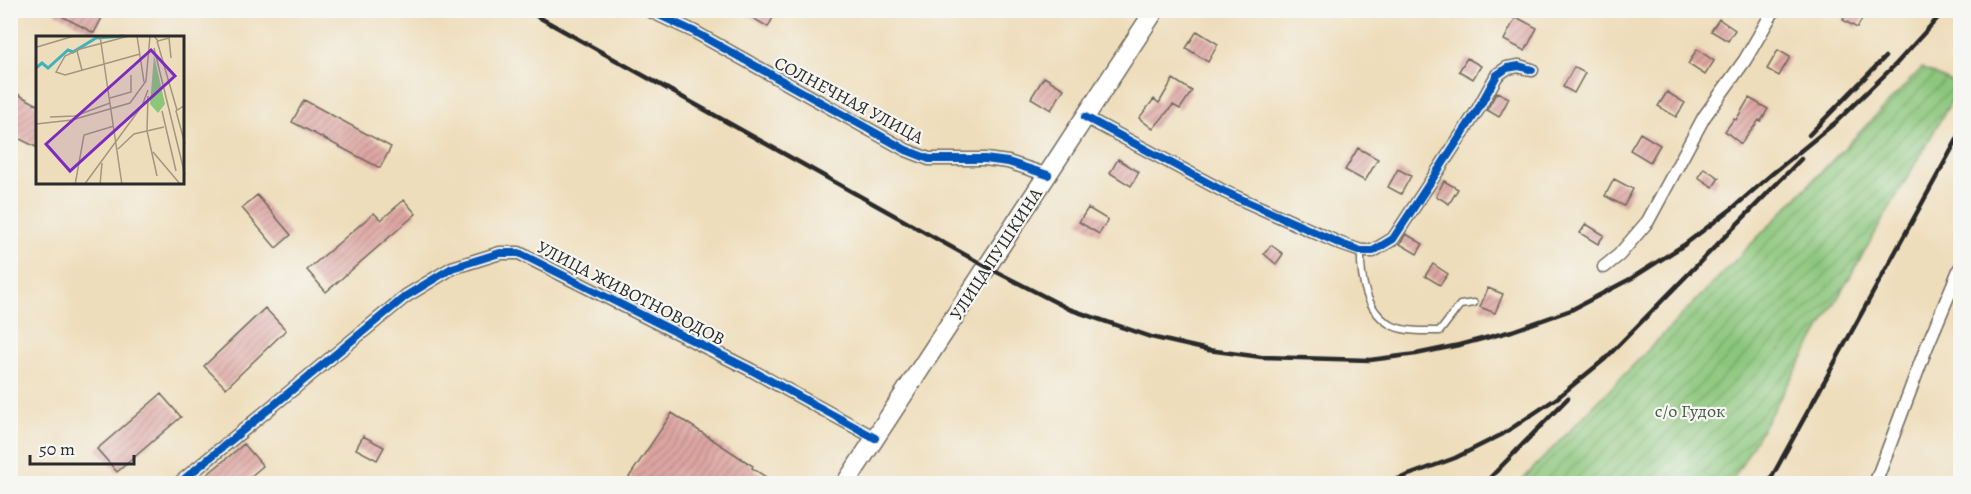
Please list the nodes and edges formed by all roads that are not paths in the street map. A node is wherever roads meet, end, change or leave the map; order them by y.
1 (648, 10) edge
2 (1155, 10) edge
3 (1774, 10) edge
4 (1532, 70) dead end
5 (1085, 117) junction
6 (1048, 175) junction
7 (1361, 251) junction
8 (1604, 267) dead end
9 (1960, 268) edge
10 (1474, 303) dead end
11 (875, 438) junction
12 (178, 483) edge
13 (845, 483) edge
14 (1875, 483) edge

1 - 6 street, СОЛНЕЧНАЯ УЛИЦА
2 - 5 main road, УЛИЦА ПУШКИНА
3 - 8 street
4 - 7 street
5 - 6 main road, УЛИЦА ПУШКИНА
5 - 7 street
6 - 11 main road, УЛИЦА ПУШКИНА
7 - 10 lane
9 - 14 street
11 - 12 street, УЛИЦА ЖИВОТНОВОДОВ
11 - 13 main road, УЛИЦА ПУШКИНА

